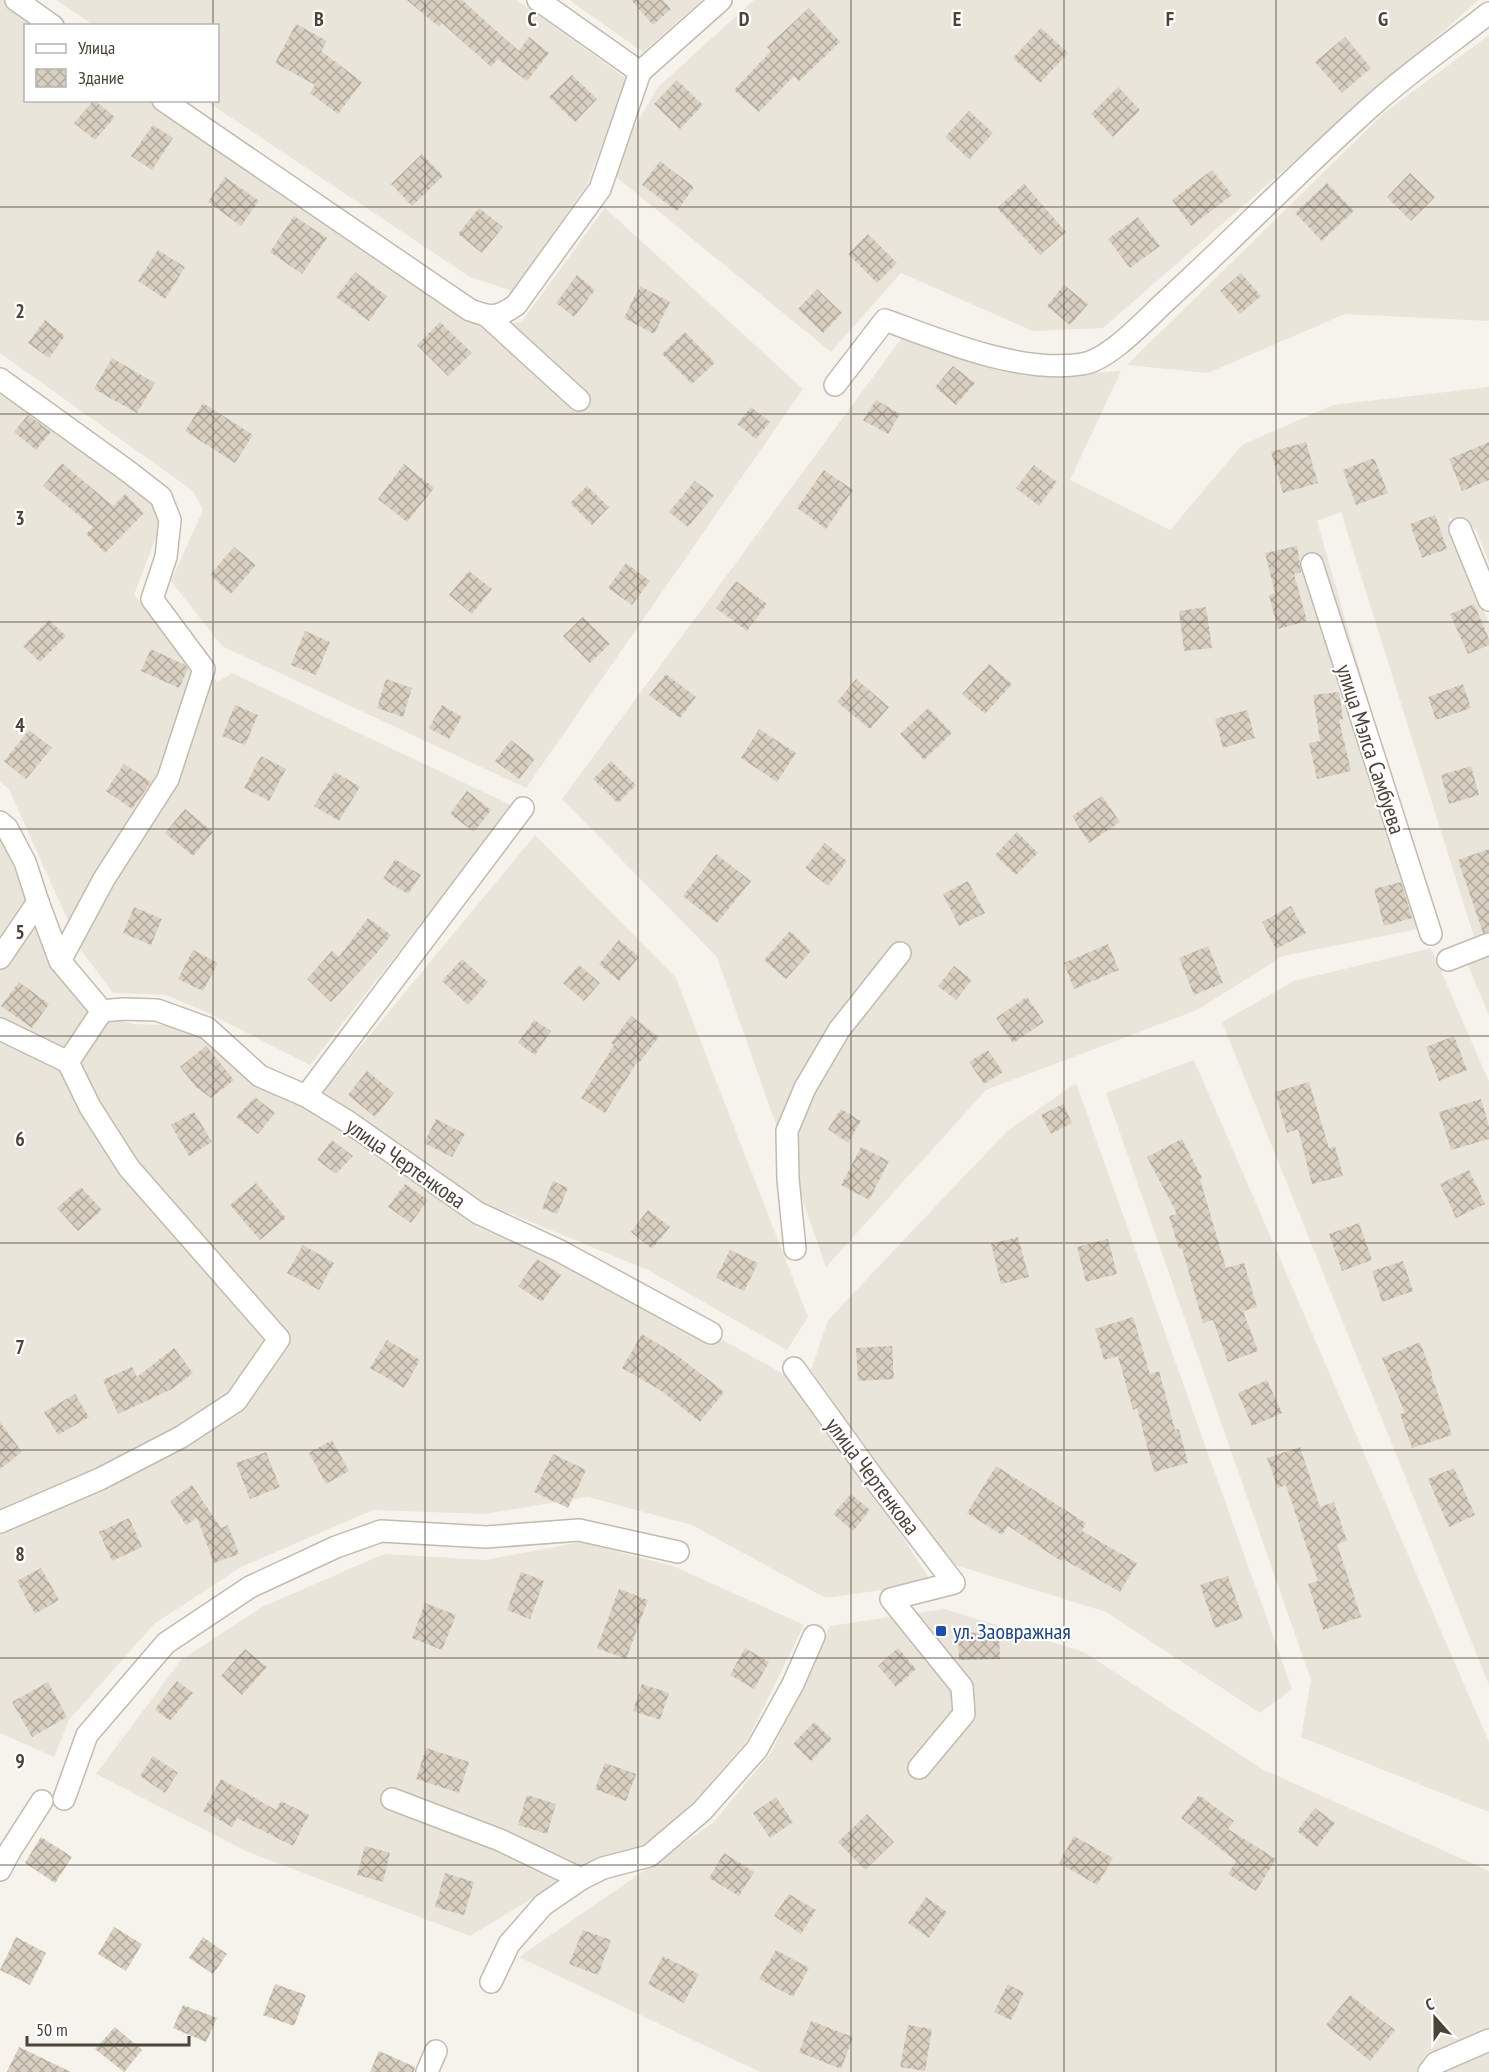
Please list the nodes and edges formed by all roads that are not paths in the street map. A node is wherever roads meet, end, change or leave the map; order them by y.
1 (16, 0) edge
2 (538, 0) edge
3 (721, 0) edge
4 (1489, 13) edge
5 (50, 24) edge
6 (640, 72) junction
7 (166, 102) edge
8 (487, 316) junction
9 (0, 380) edge
10 (835, 385) dead end
11 (579, 400) dead end
12 (1460, 529) dead end
13 (1312, 564) dead end
14 (1489, 600) edge
15 (523, 808) dead end
16 (0, 822) edge
17 (38, 902) junction
18 (1431, 934) dead end
19 (1489, 944) edge
20 (900, 953) dead end
21 (0, 958) edge
22 (1448, 960) dead end
23 (60, 961) junction
24 (102, 1011) junction
25 (0, 1029) edge
26 (68, 1062) junction
27 (306, 1096) junction
28 (795, 1249) dead end
29 (711, 1333) dead end
30 (794, 1368) dead end
31 (0, 1522) edge
32 (678, 1552) dead end
33 (814, 1636) dead end
34 (919, 1768) dead end
35 (64, 1799) dead end
36 (393, 1799) dead end
37 (42, 1801) dead end
38 (0, 1870) edge
39 (581, 1880) junction
40 (491, 1982) dead end
41 (1489, 2040) edge
42 (436, 2051) dead end
43 (427, 2072) edge
44 (1429, 2072) edge

1 - 5 street
2 - 6 street
3 - 6 street
4 - 10 street
6 - 8 street
7 - 8 street
8 - 11 street
9 - 23 street
12 - 14 street
13 - 18 street, улица Мэлса Самбуева
15 - 27 street
16 - 17 street
17 - 21 street
17 - 23 street
19 - 22 street
20 - 28 street
23 - 24 street
24 - 26 street
24 - 27 street, улица Чертенкова
25 - 26 street
26 - 31 street
27 - 29 street, улица Чертенкова
30 - 34 street, улица Чертенкова
32 - 35 street
33 - 39 street
36 - 39 street
37 - 38 street
39 - 40 street
41 - 44 street
42 - 43 street

